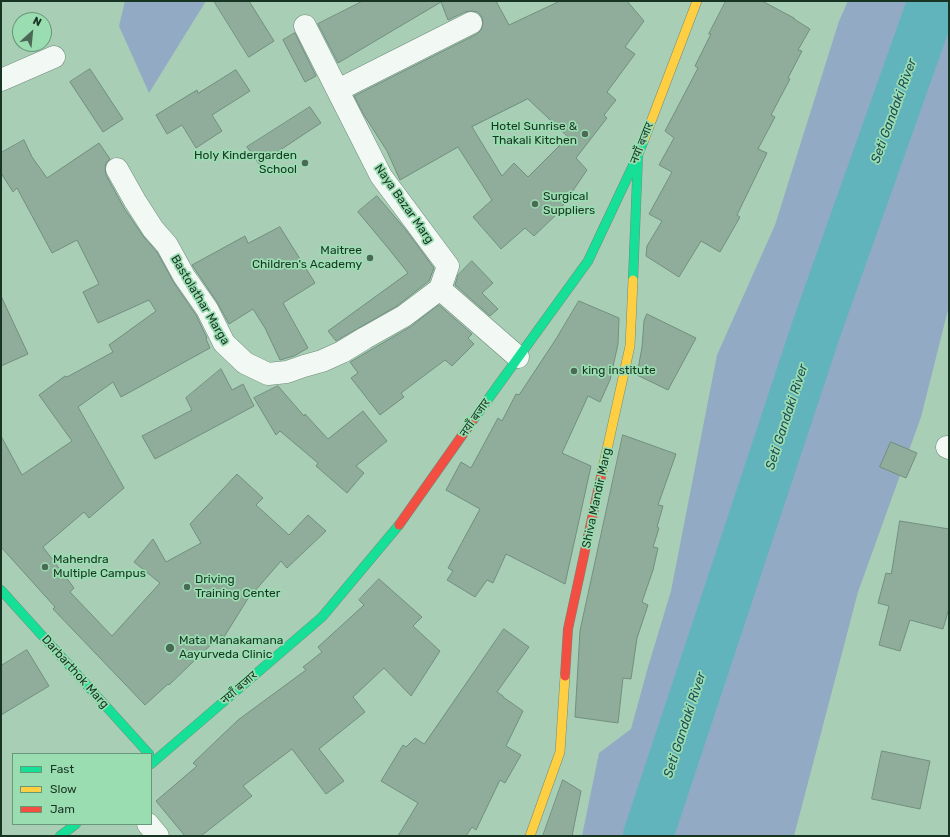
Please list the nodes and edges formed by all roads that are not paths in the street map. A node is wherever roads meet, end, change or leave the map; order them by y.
1 (697, 1) edge
2 (471, 23) dead end
3 (305, 26) dead end
4 (54, 57) dead end
5 (1, 80) edge
6 (338, 90) junction
7 (638, 155) junction
8 (117, 168) dead end
9 (440, 289) junction
10 (518, 357) junction
11 (1, 590) edge
12 (146, 753) edge
13 (152, 758) edge
14 (75, 825) edge
15 (149, 825) edge
16 (60, 836) edge
17 (158, 836) edge
18 (530, 836) edge

1 - 7 main road, नयाँ बजार
2 - 6 street
3 - 6 street, Naya Bazar Marg
4 - 5 street
6 - 9 street, Naya Bazar Marg
7 - 10 main road, नयाँ बजार
7 - 18 main road, Shiva Mandir Marg
8 - 9 street, Bastolathar Marga
9 - 10 street
10 - 13 main road, नयाँ बजार
11 - 12 main road, Darbarthok Marg
14 - 16 main road
15 - 17 street

